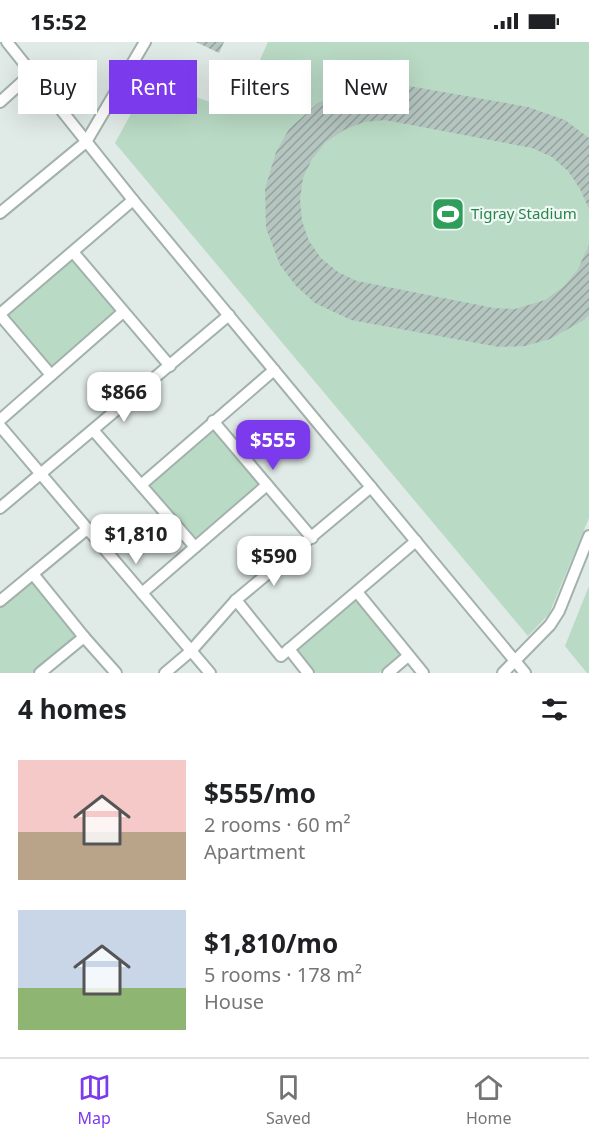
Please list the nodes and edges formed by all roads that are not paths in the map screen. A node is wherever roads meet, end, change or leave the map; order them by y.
1 (7, 42) edge
2 (145, 42) edge
3 (21, 60) edge
4 (18, 86) edge
5 (0, 102) edge
6 (64, 114) edge
7 (86, 142) junction
8 (133, 200) junction
9 (0, 213) edge
10 (73, 252) junction
11 (123, 312) junction
12 (0, 314) edge
13 (229, 315) junction
14 (170, 366) junction
15 (274, 370) junction
16 (51, 375) junction
17 (0, 420) edge
18 (213, 421) junction
19 (0, 426) edge
20 (93, 430) junction
21 (41, 474) junction
22 (141, 485) junction
23 (267, 485) junction
24 (371, 486) junction
25 (0, 508) edge
26 (87, 529) junction
27 (589, 536) edge
28 (312, 538) junction
29 (416, 542) junction
30 (195, 547) junction
31 (33, 574) junction
32 (357, 592) junction
33 (142, 593) junction
34 (236, 600) junction
35 (0, 602) edge
36 (84, 637) junction
37 (289, 649) junction
38 (191, 651) junction
39 (408, 656) junction
40 (516, 662) junction
41 (40, 673) edge
42 (116, 673) edge
43 (165, 673) edge
44 (210, 673) edge
45 (308, 673) edge
46 (388, 673) edge
47 (423, 673) edge
48 (502, 673) edge
49 (525, 673) edge

1 - 3 street
2 - 7 street
4 - 5 street
6 - 7 street
7 - 8 street
7 - 9 street
8 - 10 street
8 - 13 street
10 - 11 street
10 - 12 street
11 - 14 street
11 - 16 street
12 - 16 street
13 - 14 street
13 - 15 street
14 - 20 street
15 - 18 street
15 - 24 street
16 - 17 street
18 - 22 street
18 - 23 street
19 - 21 street
20 - 21 street
20 - 22 street
21 - 25 street
21 - 26 street
22 - 30 street
23 - 28 street
23 - 30 street
24 - 28 street
24 - 29 street
26 - 31 street
26 - 33 street
27 - 40 street
28 - 34 street
29 - 32 street
29 - 40 street
30 - 33 street
31 - 35 street
31 - 36 street
32 - 37 street
32 - 39 street
33 - 38 street
34 - 37 street
34 - 38 street
36 - 41 street
36 - 42 street
37 - 45 street
38 - 43 street
38 - 44 street
39 - 46 street
39 - 47 street
40 - 48 street
40 - 49 street

